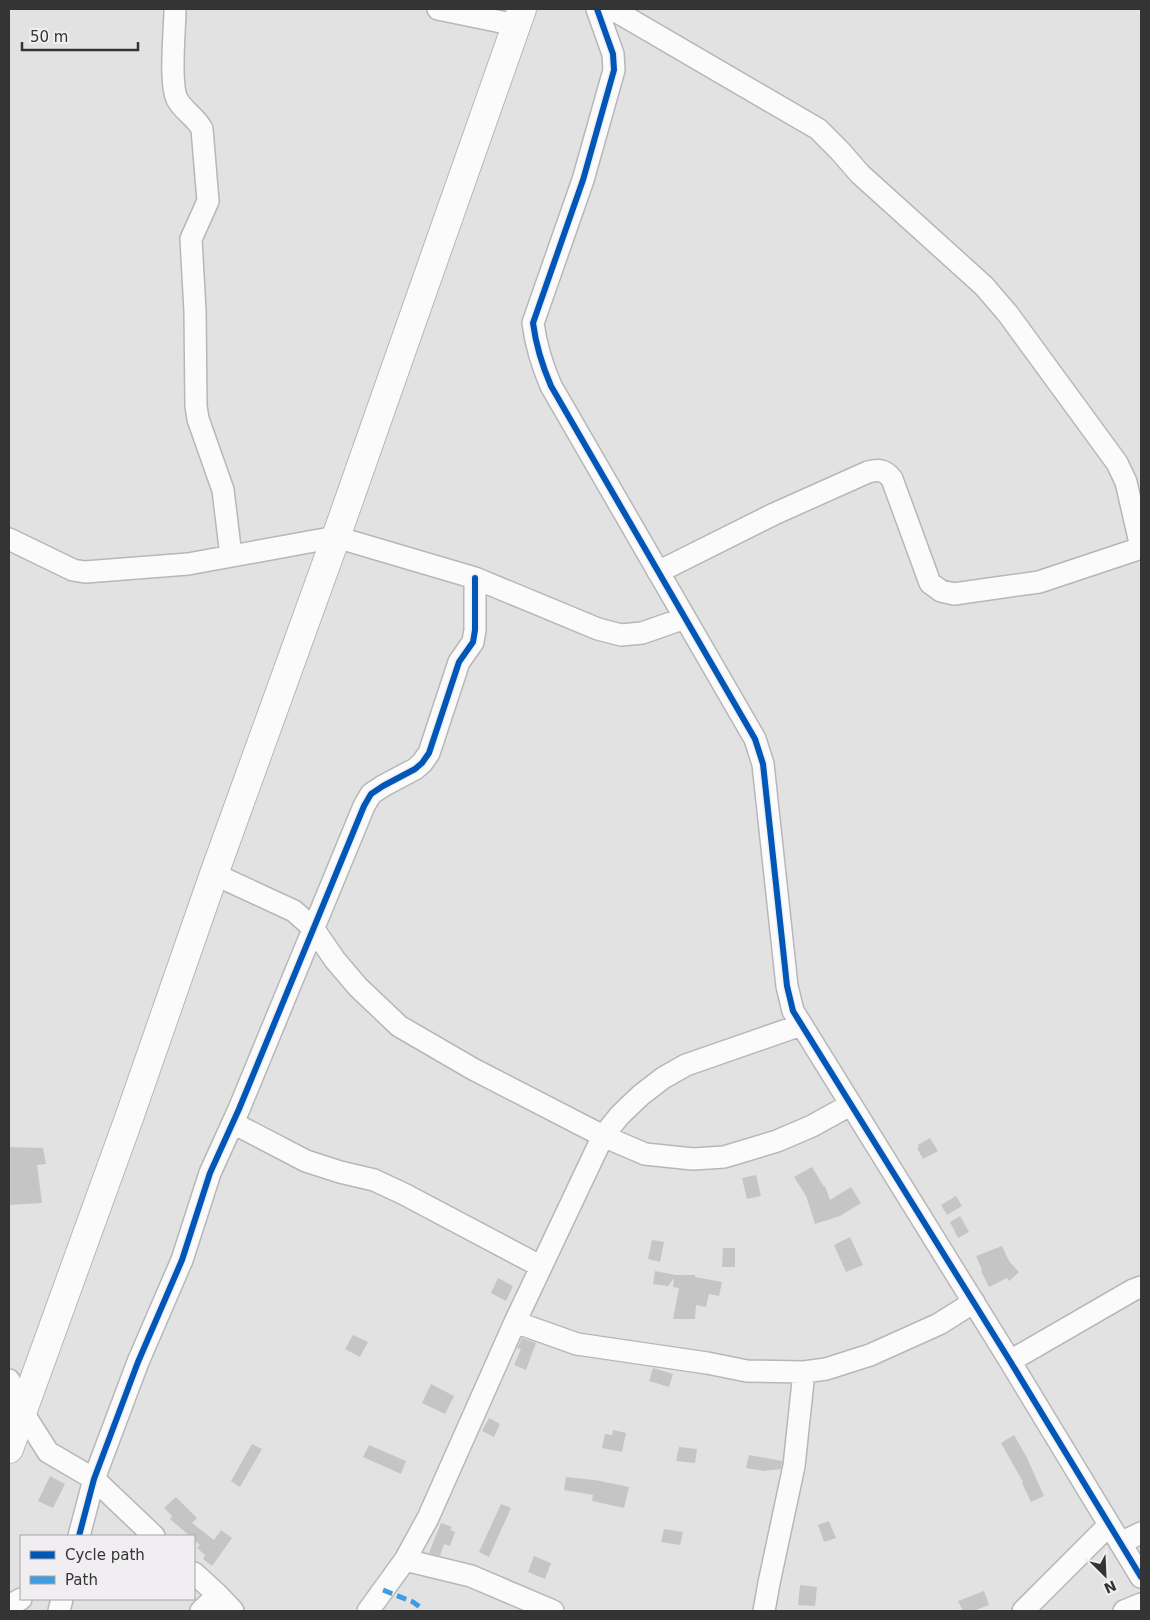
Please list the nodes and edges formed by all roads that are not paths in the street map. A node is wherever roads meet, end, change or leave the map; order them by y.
1 (175, 9) edge
2 (438, 9) edge
3 (597, 9) edge
4 (612, 9) edge
5 (519, 17) edge
6 (336, 537) junction
7 (9, 539) edge
8 (1141, 548) edge
9 (232, 556) junction
10 (658, 572) junction
11 (475, 578) junction
12 (685, 618) junction
13 (214, 874) junction
14 (313, 928) junction
15 (801, 1025) junction
16 (850, 1105) junction
17 (233, 1123) junction
18 (603, 1136) junction
19 (540, 1266) junction
20 (1141, 1287) edge
21 (974, 1302) junction
22 (514, 1322) junction
23 (1010, 1361) junction
24 (804, 1372) junction
25 (9, 1380) edge
26 (22, 1411) junction
27 (9, 1449) edge
28 (94, 1479) junction
29 (1109, 1525) junction
30 (1141, 1533) edge
31 (79, 1535) edge
32 (153, 1535) edge
33 (1120, 1543) junction
34 (405, 1560) junction
35 (195, 1574) edge
36 (1141, 1577) edge
37 (218, 1595) junction
38 (20, 1600) edge
39 (1141, 1604) edge
40 (9, 1606) edge
41 (540, 1609) edge
42 (201, 1611) edge
43 (233, 1611) edge
44 (368, 1611) edge
45 (764, 1611) edge
46 (1023, 1611) edge
47 (1124, 1611) edge

1 - 9 street
2 - 5 street
3 - 10 street
4 - 8 street
5 - 6 highway
6 - 9 street
6 - 11 street
6 - 13 highway
7 - 9 street
8 - 10 street
10 - 12 street
11 - 12 street
11 - 14 street
12 - 15 street
13 - 14 street
13 - 26 highway
14 - 17 street
14 - 18 street
15 - 16 street
15 - 18 street
16 - 18 street
16 - 21 street
17 - 19 street
17 - 28 street
18 - 19 street
19 - 22 street
20 - 23 street
21 - 23 street
21 - 24 street
22 - 24 street
22 - 34 street
23 - 29 street
24 - 45 street
25 - 26 street
26 - 27 highway
26 - 28 street
28 - 31 street
28 - 32 street
29 - 33 street
29 - 46 street
30 - 33 street
33 - 36 street
34 - 41 street
34 - 44 street
35 - 37 street
37 - 42 street
37 - 43 street
38 - 40 street
39 - 47 street

